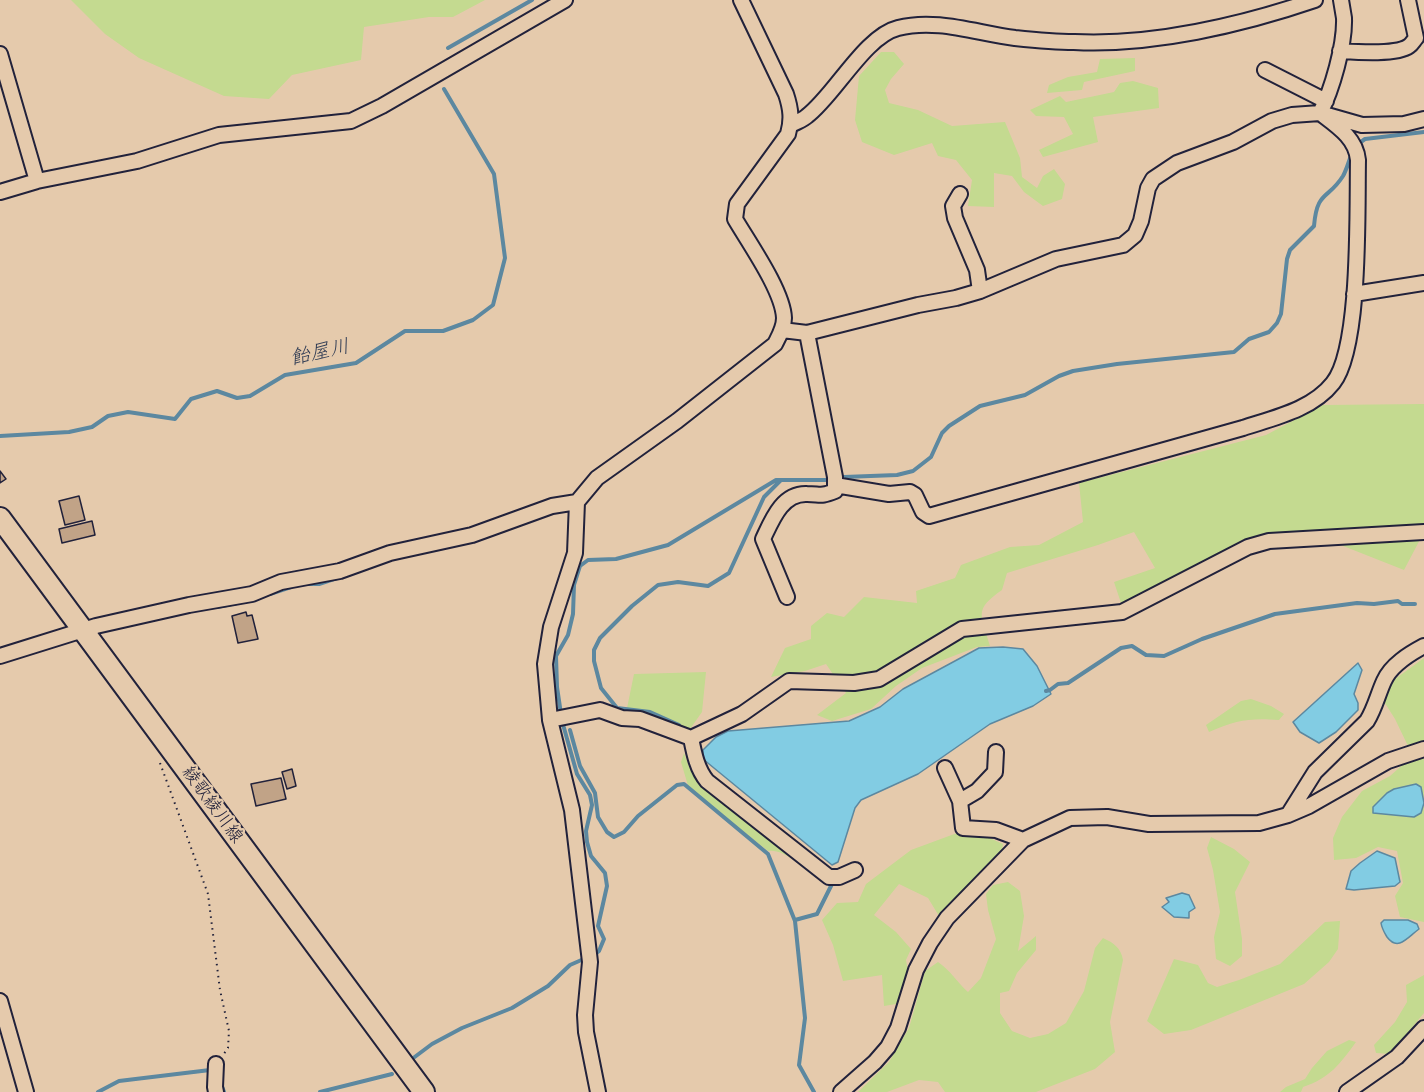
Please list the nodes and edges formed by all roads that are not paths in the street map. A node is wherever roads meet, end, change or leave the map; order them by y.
1 (565, 0) edge
2 (741, 0) edge
3 (1316, 0) edge
4 (1341, 0) edge
5 (1408, 0) edge
6 (1340, 51) junction
7 (0, 54) edge
8 (1265, 70) dead end
9 (1323, 107) junction
10 (1424, 120) edge
11 (791, 125) junction
12 (37, 181) junction
13 (0, 192) edge
14 (960, 194) dead end
15 (1424, 283) edge
16 (980, 291) junction
17 (1354, 294) junction
18 (783, 330) junction
19 (807, 333) junction
20 (835, 481) junction
21 (577, 502) junction
22 (0, 518) edge
23 (1424, 532) edge
24 (787, 597) dead end
25 (83, 631) junction
26 (1424, 646) edge
27 (0, 656) edge
28 (558, 719) junction
29 (691, 738) junction
30 (1424, 749) edge
31 (996, 752) dead end
32 (945, 768) dead end
33 (960, 801) junction
34 (1288, 815) junction
35 (1023, 840) junction
36 (855, 870) dead end
37 (0, 1001) edge
38 (1424, 1028) edge
39 (216, 1070) road end
40 (26, 1092) edge
41 (216, 1092) edge
42 (424, 1092) edge
43 (598, 1092) edge
44 (841, 1092) edge
45 (1347, 1092) edge

1 - 12 street
2 - 11 street
3 - 11 street
4 - 6 street
5 - 6 street
6 - 9 street
7 - 12 street
8 - 9 street
9 - 10 street
9 - 16 street
9 - 17 street
11 - 18 street
12 - 13 street
14 - 16 street
15 - 17 street
16 - 19 street
17 - 20 street
18 - 19 street
18 - 21 street
19 - 20 street
20 - 24 street
21 - 25 street
21 - 28 street
22 - 25 main road, 綾歌綾川線
23 - 29 street
25 - 27 street
25 - 42 main road, 綾歌綾川線
26 - 34 street
28 - 29 street
28 - 43 street
29 - 36 street
30 - 34 street
31 - 33 street
32 - 33 street
33 - 35 street
34 - 35 street
35 - 44 street
37 - 40 street
38 - 45 street
39 - 41 street

